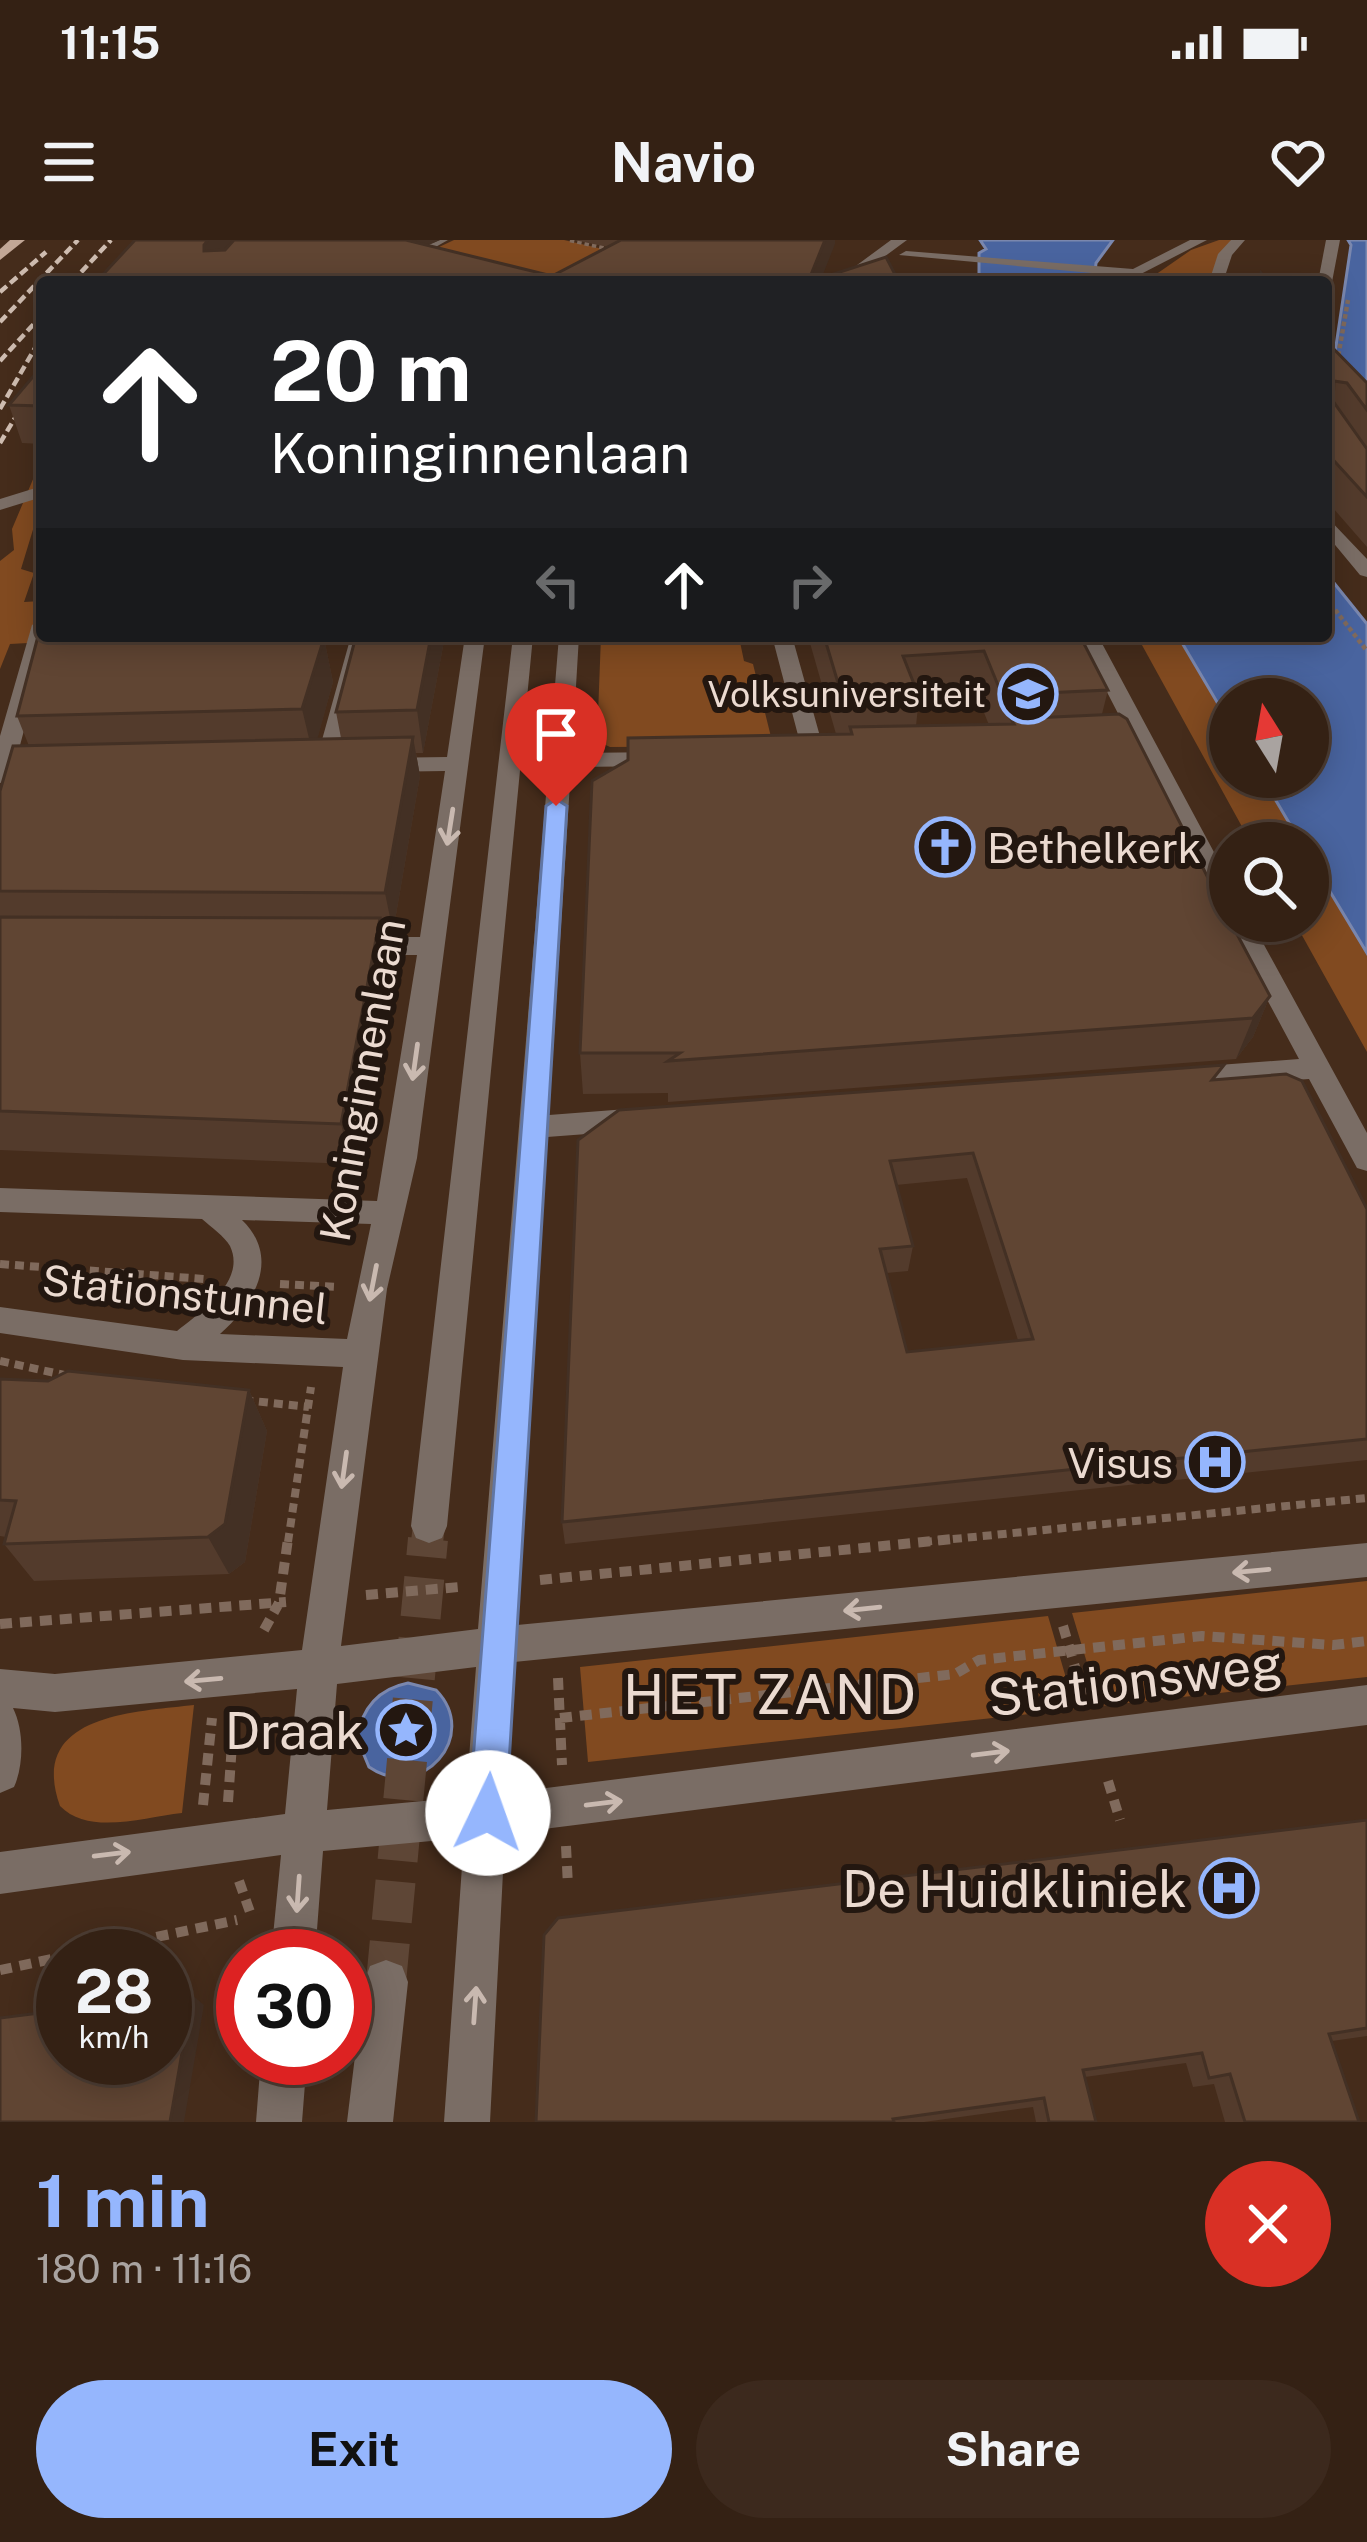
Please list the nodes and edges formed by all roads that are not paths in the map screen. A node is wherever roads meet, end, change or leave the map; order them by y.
1 (18, 240) edge
2 (441, 240) edge
3 (865, 240) edge
4 (936, 240) edge
5 (1200, 240) edge
6 (1238, 240) edge
7 (1332, 241) edge
8 (901, 245) edge
9 (0, 256) edge
10 (427, 265) edge
11 (854, 276) edge
12 (1133, 276) edge
13 (1142, 276) edge
14 (1218, 276) edge
15 (1326, 276) edge
16 (36, 493) edge
17 (0, 505) edge
18 (1332, 529) edge
19 (1367, 571) edge
20 (38, 642) edge
21 (353, 642) edge
22 (477, 642) edge
23 (521, 642) edge
24 (569, 642) edge
25 (784, 642) edge
26 (1090, 642) edge
27 (63, 648) edge
28 (36, 650) junction
29 (492, 697) junction
30 (815, 758) edge
31 (699, 759) edge
32 (560, 760) junction
33 (459, 764) junction
34 (64, 770) edge
35 (0, 776) edge
36 (1209, 870) edge
37 (1249, 942) edge
38 (311, 946) edge
39 (431, 946) junction
40 (1316, 1068) junction
41 (1151, 1081) edge
42 (664, 1117) edge
43 (535, 1127) junction
44 (1367, 1160) edge
45 (0, 1200) edge
46 (212, 1209) junction
47 (388, 1213) junction
48 (0, 1320) edge
49 (183, 1346) junction
50 (361, 1354) junction
51 (429, 1526) tunnel mouth
52 (1367, 1560) edge
53 (496, 1647) junction
54 (319, 1665) junction
55 (0, 1688) edge
56 (1367, 1705) edge
57 (0, 1723) edge
58 (0, 1773) edge
59 (488, 1813) junction
60 (302, 1831) junction
61 (0, 1873) edge
62 (295, 1929) edge
63 (386, 1982) tunnel mouth
64 (282, 2085) edge
65 (279, 2122) edge
66 (370, 2122) edge
67 (467, 2122) edge

1 - 9 main road
2 - 10 street
3 - 8 street
4 - 8 street
5 - 13 street
6 - 14 street
7 - 15 street
8 - 11 street
8 - 12 street
16 - 17 street
18 - 19 street
20 - 28 street
21 - 33 street
22 - 29 street
23 - 29 street
24 - 32 street
25 - 30 street
26 - 36 street
27 - 28 street
28 - 35 street
29 - 33 street, Koninginnenlaan
29 - 51 street
31 - 32 street
32 - 43 street
33 -> 39 street, Koninginnenlaan
34 - 35 street
37 - 40 street
38 - 39 street
39 -> 47 street, Koninginnenlaan
40 - 41 street
40 - 44 street
42 - 43 street
43 - 53 street
45 - 46 street
46 - 47 street
46 - 49 street
47 -> 50 street, Koninginnenlaan
48 - 49 street, Stationstunnel
49 - 50 street, Stationstunnel
50 -> 54 street, Koninginnenlaan
52 -> 53 street, Stationsweg
53 - 54 street, Stationsweg
53 - 59 street
54 -> 55 street, Stationsweg
54 - 60 street, Koninginnenlaan
59 -> 56 street, Stationsweg
57 - 58 street
59 - 60 street, Stationsweg
67 -> 59 street
61 -> 60 street, Stationsweg
60 -> 62 street, Koninginnenlaan
63 - 66 street
64 - 65 street

